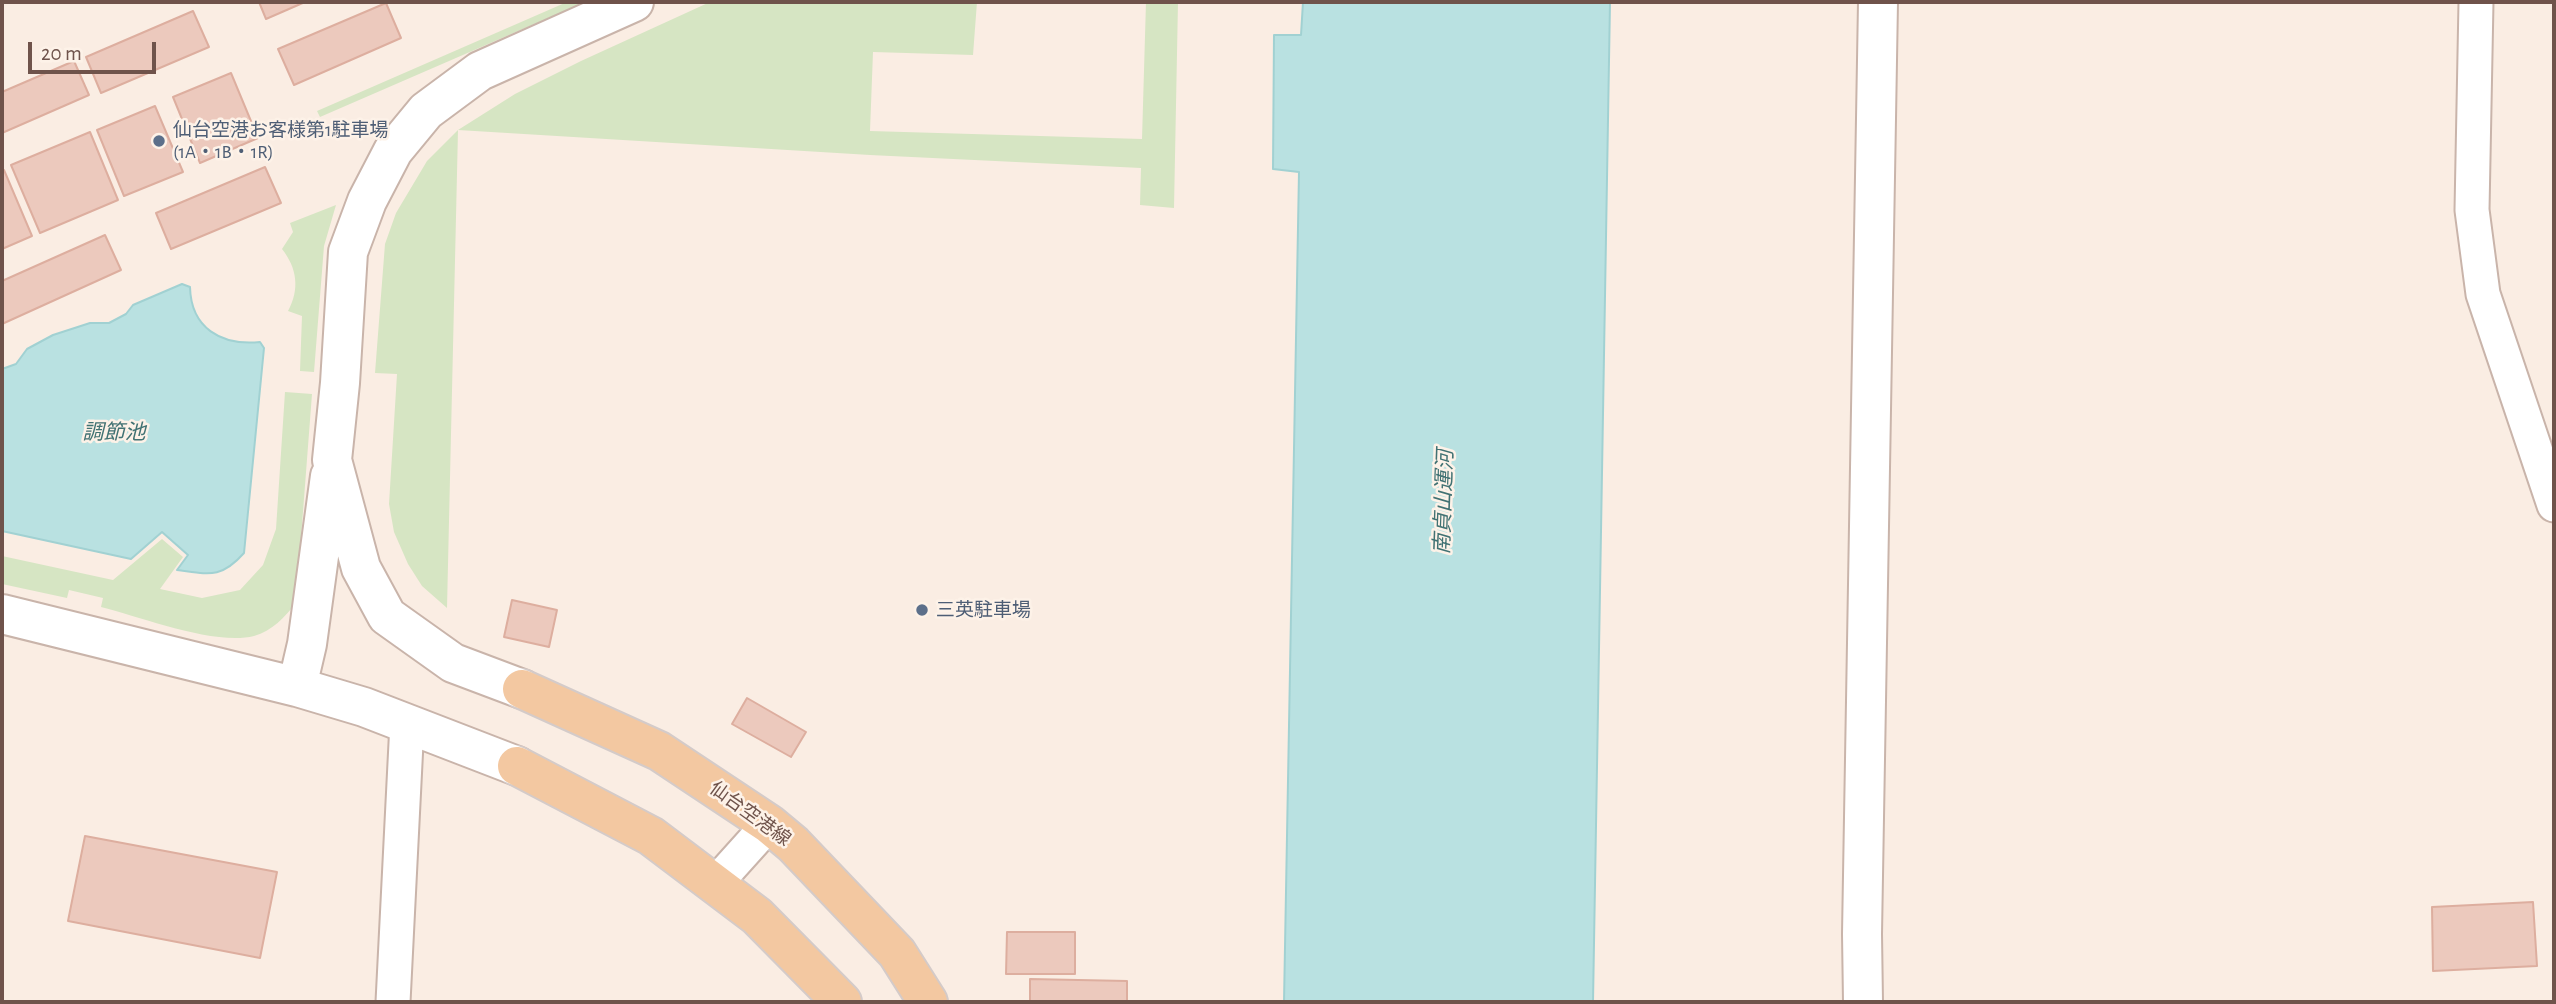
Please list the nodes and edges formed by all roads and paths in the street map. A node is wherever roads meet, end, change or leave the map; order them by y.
1 (634, 2) edge
2 (1878, 2) edge
3 (2476, 2) edge
4 (2540, 424) edge
5 (332, 460) junction
6 (2554, 505) edge
7 (2, 614) edge
8 (297, 687) junction
9 (522, 689) joint
10 (407, 723) junction
11 (517, 765) joint
12 (769, 824) junction
13 (715, 884) junction
14 (393, 1002) edge
15 (842, 1002) edge
16 (928, 1002) edge
17 (1863, 1002) edge

1 - 5 street
2 - 17 street
3 - 4 street
4 - 6 street
5 - 8 street
5 - 9 street
7 - 8 street
8 - 10 street
9 - 12 main road, 仙台空港線
10 - 11 street
10 - 14 street
11 - 13 main road
12 - 13 street
12 - 16 main road, 仙台空港線
13 - 15 main road

